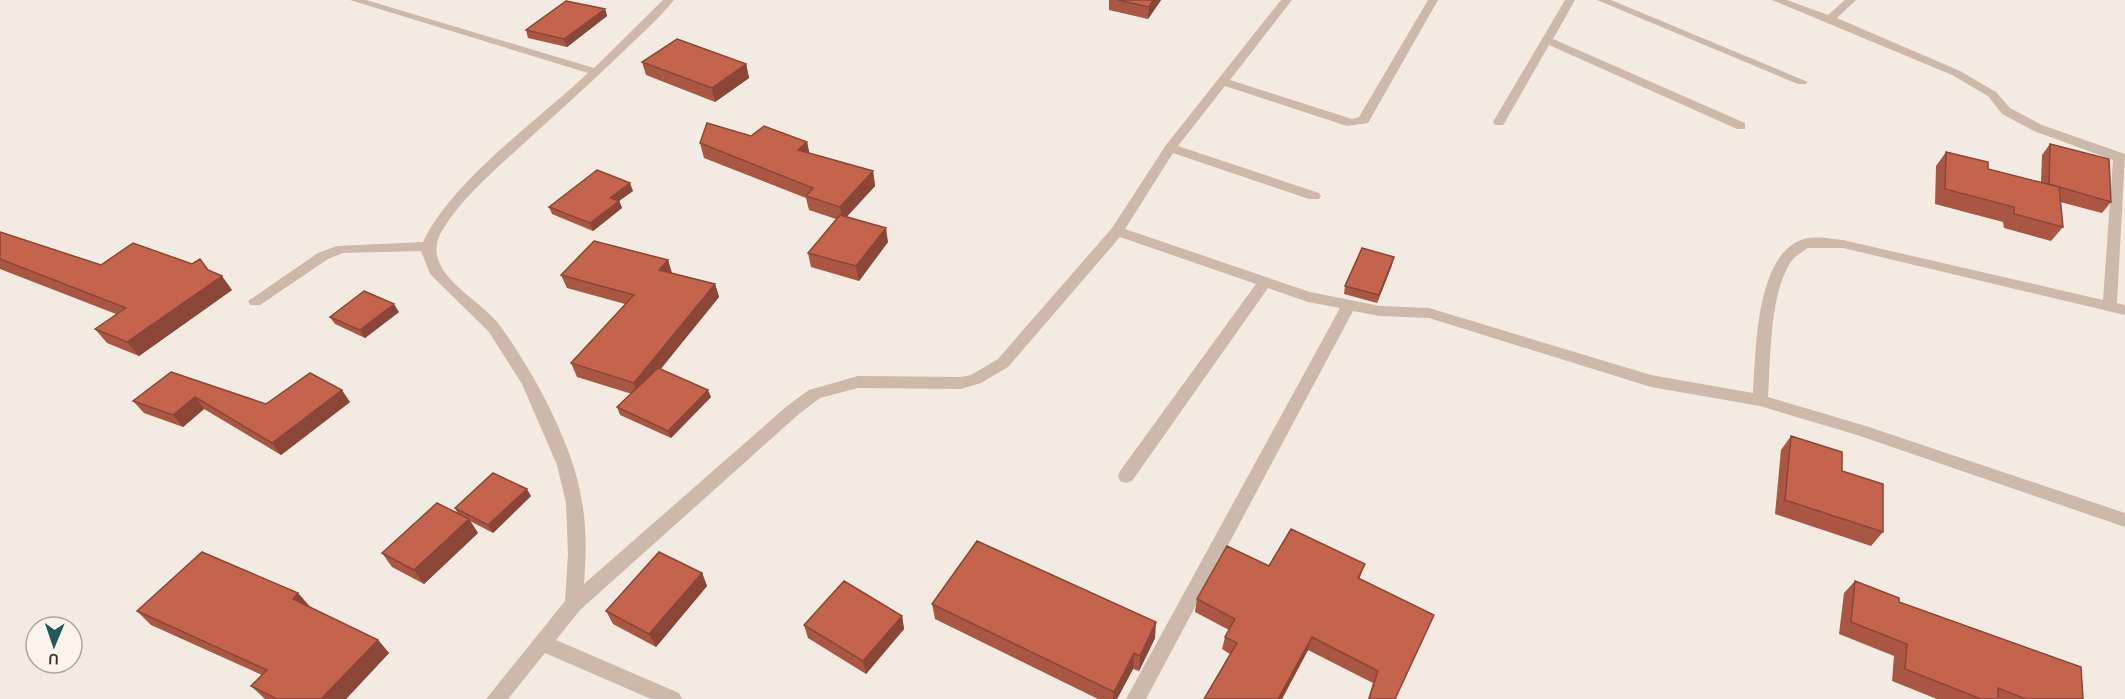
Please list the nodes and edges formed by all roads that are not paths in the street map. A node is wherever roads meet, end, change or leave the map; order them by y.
1 (355, 0) edge
2 (669, 0) edge
3 (1287, 0) edge
4 (1434, 0) edge
5 (1570, 0) edge
6 (1602, 0) edge
7 (1778, 0) edge
8 (1851, 0) edge
9 (1830, 19) junction
10 (1547, 40) junction
11 (596, 72) junction
12 (1221, 81) junction
13 (1802, 82) dead end
14 (1499, 122) dead end
15 (1741, 126) dead end
16 (1170, 148) junction
17 (2122, 158) edge
18 (1314, 196) dead end
19 (1117, 231) junction
20 (428, 246) junction
21 (1266, 281) junction
22 (255, 301) dead end
23 (1348, 306) junction
24 (2110, 306) junction
25 (2125, 310) edge
26 (1760, 400) junction
27 (1126, 476) dead end
28 (2125, 520) edge
29 (574, 604) junction
30 (543, 643) junction
31 (496, 699) edge
32 (672, 699) edge
33 (1136, 699) edge

1 - 11 street
2 - 11 street
3 - 12 street
4 - 12 street
5 - 10 street
6 - 13 street
7 - 9 street
8 - 9 street
9 - 17 street
10 - 14 street
10 - 15 street
11 - 20 street
12 - 16 street
16 - 18 street
16 - 19 street
17 - 24 street
19 - 21 street
19 - 29 street
20 - 22 street
20 - 29 street
21 - 23 street
21 - 27 street
23 - 26 street
23 - 33 street
24 - 25 street
24 - 26 street
26 - 28 street
29 - 30 street
30 - 31 street
30 - 32 street

